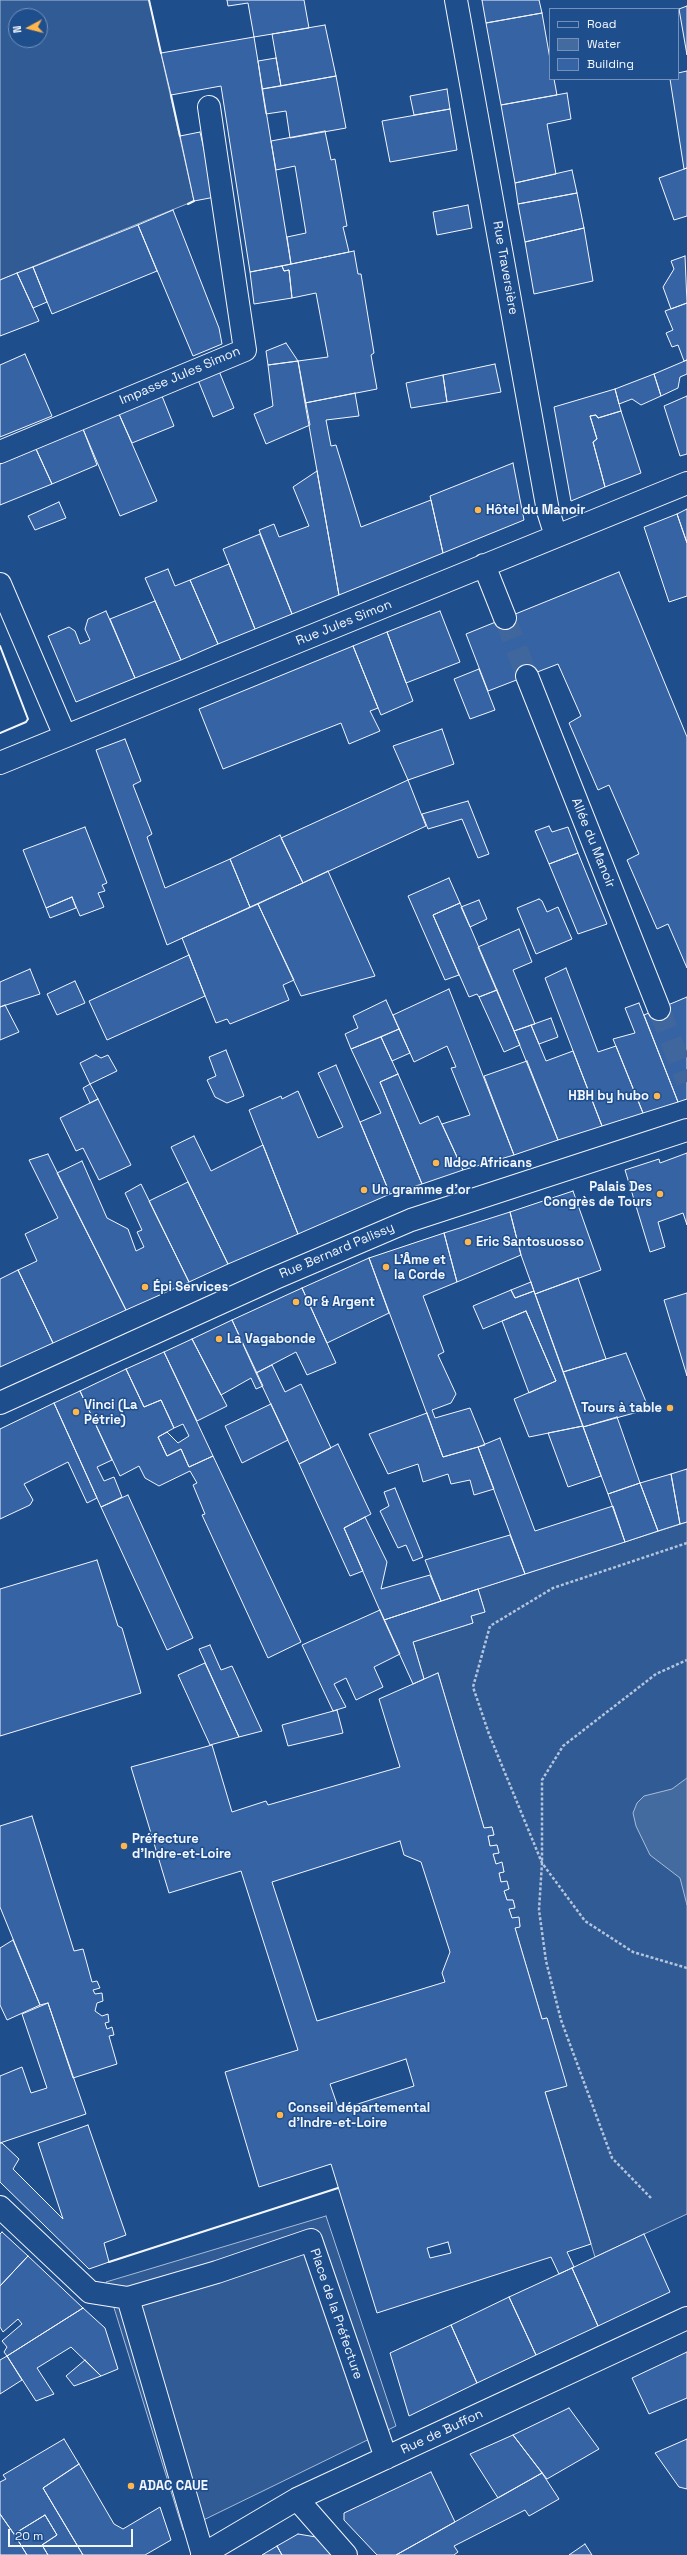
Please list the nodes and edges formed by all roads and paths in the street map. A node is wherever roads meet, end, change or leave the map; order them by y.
1 (456, 0) edge
2 (209, 107) dead end
3 (0, 452) edge
4 (687, 482) edge
5 (556, 536) junction
6 (484, 565) junction
7 (0, 584) edge
8 (505, 618) tunnel mouth
9 (527, 676) tunnel mouth
10 (65, 736) junction
11 (0, 763) edge
12 (659, 1009) tunnel mouth
13 (687, 1130) edge
14 (0, 1403) edge
15 (687, 1542) edge
16 (687, 1660) edge
17 (542, 1863) junction
18 (687, 1968) edge
19 (652, 2198) dead end
20 (0, 2207) edge
21 (128, 2298) junction
22 (687, 2318) edge
23 (386, 2458) junction
24 (297, 2499) junction
25 (202, 2555) edge
26 (346, 2555) edge

1 - 5 street, Rue Traversière
2 - 3 street, Impasse Jules Simon
4 - 5 street, Rue Jules Simon
5 - 6 street, Rue Jules Simon
6 - 8 street
6 - 10 street, Rue Jules Simon
7 - 10 street
9 - 12 street, Allée du Manoir
10 - 11 street, Rue Jules Simon
13 - 14 street, Rue Bernard Palissy
15 - 17 path
16 - 17 path
17 - 18 path
17 - 19 path
20 - 21 street
21 - 23 street, Place de la Préfecture
21 - 25 street
22 - 23 street, Rue de Buffon
23 - 24 street, Rue de Buffon
24 - 25 street, Rue de Buffon
24 - 26 street

